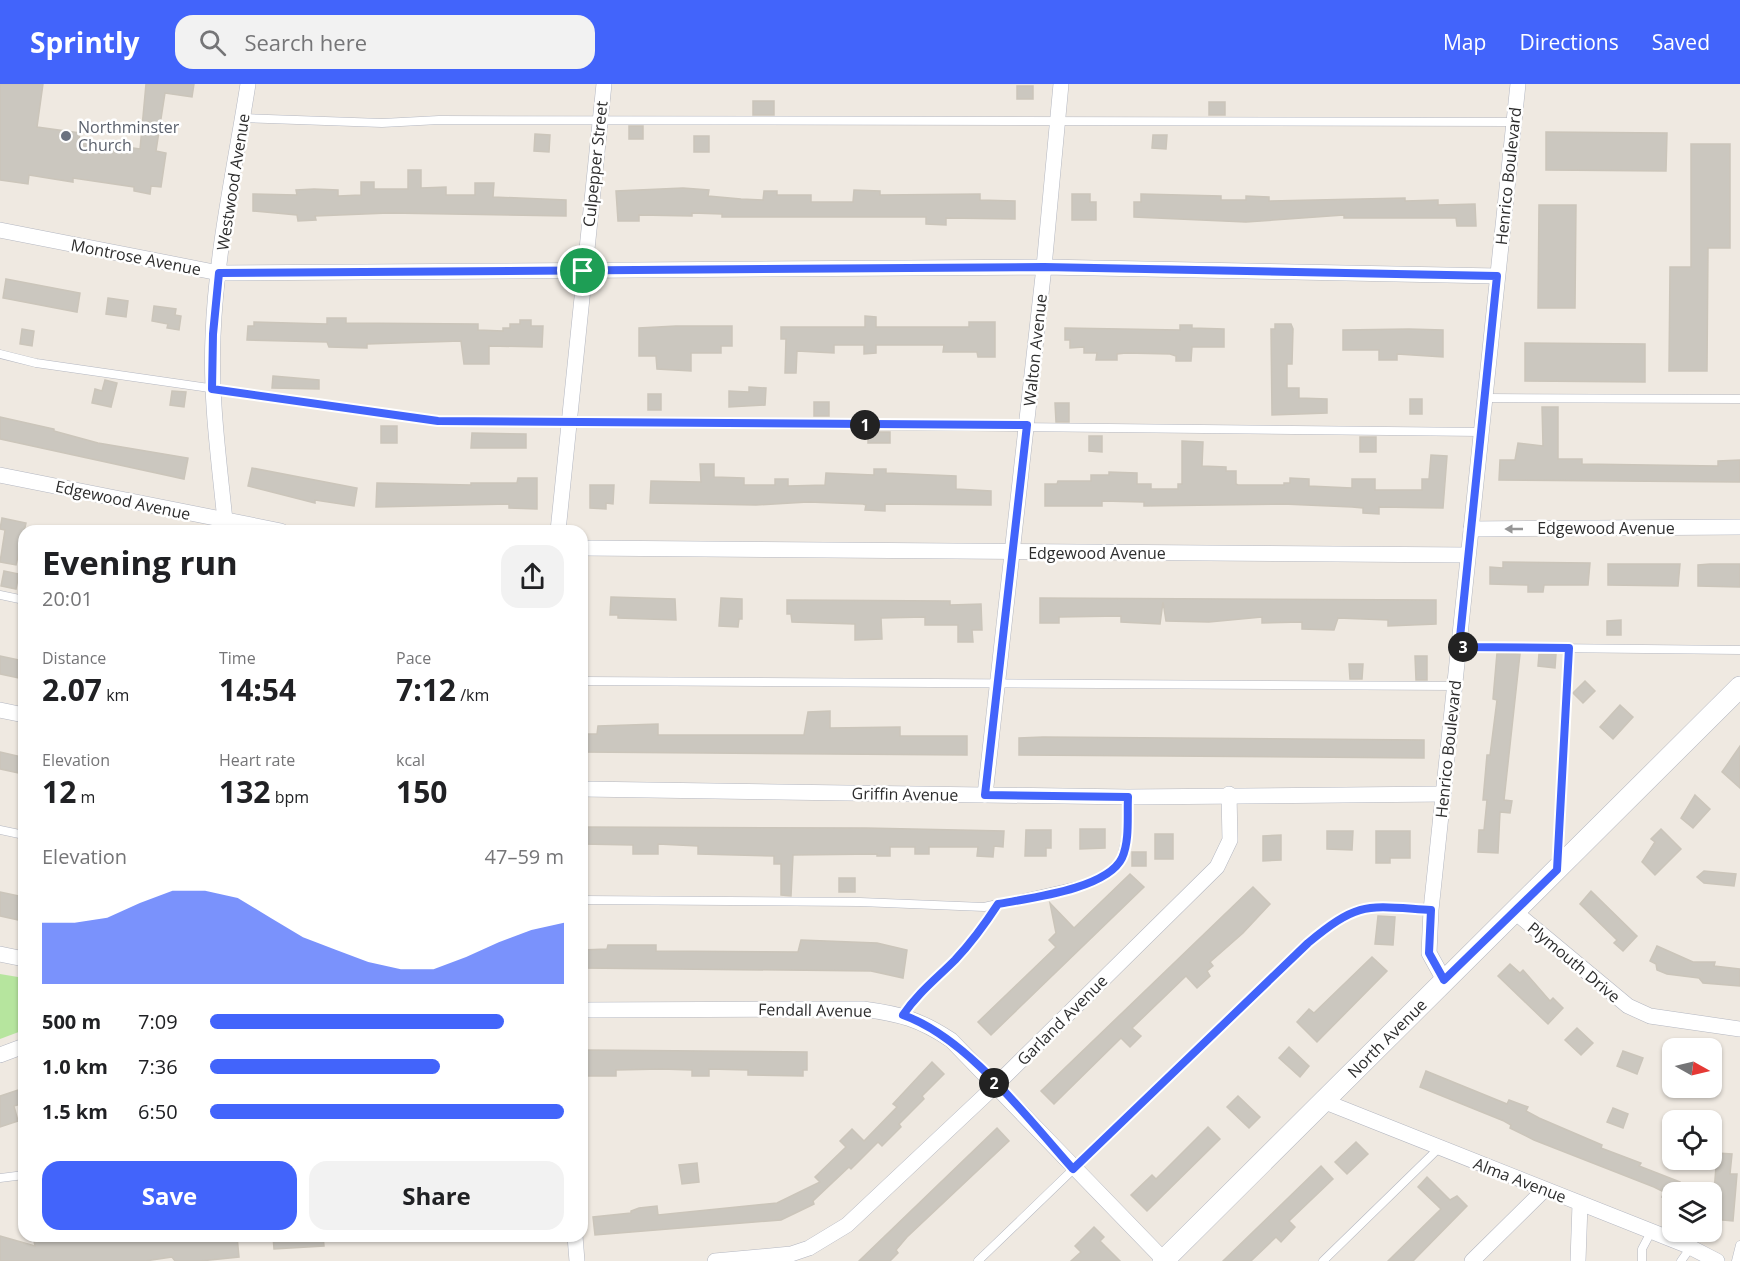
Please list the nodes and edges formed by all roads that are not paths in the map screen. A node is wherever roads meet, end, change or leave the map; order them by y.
1 (248, 84) edge
2 (604, 84) edge
3 (1061, 84) edge
4 (1518, 84) edge
5 (243, 118) junction
6 (600, 120) junction
7 (1057, 122) junction
8 (1514, 122) junction
9 (0, 230) edge
10 (1044, 267) junction
11 (583, 271) junction
12 (219, 273) junction
13 (1497, 276) junction
14 (0, 354) edge
15 (212, 389) junction
16 (1485, 398) junction
17 (1740, 399) edge
18 (568, 424) junction
19 (1027, 425) junction
20 (1481, 432) junction
21 (0, 475) edge
22 (222, 525) edge
23 (226, 525) edge
24 (559, 525) edge
25 (1740, 527) edge
26 (1471, 529) junction
27 (588, 548) edge
28 (1013, 553) junction
29 (1468, 555) junction
30 (0, 595) edge
31 (18, 599) edge
32 (1459, 647) junction
33 (1569, 648) junction
34 (1740, 650) edge
35 (588, 681) edge
36 (998, 683) junction
37 (1455, 686) junction
38 (1740, 687) edge
39 (0, 710) edge
40 (18, 714) edge
41 (588, 789) edge
42 (1229, 794) junction
43 (1444, 794) junction
44 (985, 795) junction
45 (1128, 797) junction
46 (0, 830) edge
47 (18, 834) edge
48 (1557, 870) junction
49 (588, 900) edge
50 (998, 904) junction
51 (1431, 910) junction
52 (1515, 912) junction
53 (0, 954) edge
54 (18, 958) edge
55 (1444, 980) junction
56 (588, 1010) edge
57 (903, 1015) junction
58 (1740, 1029) edge
59 (18, 1048) edge
60 (0, 1055) edge
61 (996, 1085) junction
62 (1323, 1101) junction
63 (1439, 1148) junction
64 (1073, 1169) junction
65 (18, 1176) edge
66 (0, 1178) edge
67 (1544, 1190) junction
68 (1580, 1204) junction
69 (1651, 1232) junction
70 (575, 1242) edge
71 (1740, 1245) edge
72 (1691, 1247) junction
73 (1163, 1260) edge
74 (577, 1261) edge
75 (715, 1261) edge
76 (978, 1261) edge
77 (1323, 1261) edge
78 (1472, 1261) edge
79 (1578, 1261) edge
80 (1642, 1261) edge
81 (1681, 1261) edge
82 (1717, 1261) edge
83 (1736, 1261) edge

1 - 5 street, Westwood Avenue
2 - 6 street, Culpepper Street
3 - 7 street, Walton Avenue
4 - 8 street, Henrico Boulevard
5 - 6 lane
5 - 12 street, Westwood Avenue
6 - 7 lane
6 - 11 street, Culpepper Street
7 - 8 lane
7 - 10 street, Walton Avenue
8 - 13 street, Henrico Boulevard
9 - 12 street, Montrose Avenue
10 - 11 street, Montrose Avenue
10 - 13 street, Montrose Avenue
10 - 19 street, Walton Avenue
11 - 12 street, Montrose Avenue
11 - 18 street, Culpepper Street
12 - 15 street, Westwood Avenue
13 - 16 street, Henrico Boulevard
14 - 15 lane
15 - 18 lane
15 - 23 street, Westwood Avenue
16 - 17 lane
16 - 20 street, Henrico Boulevard
18 - 19 lane
18 - 24 street, Culpepper Street
19 - 20 lane
19 - 28 street, Walton Avenue
20 - 26 street, Henrico Boulevard
21 - 22 street, Edgewood Avenue
25 -> 26 street, Edgewood Avenue
26 - 29 street, Henrico Boulevard
27 - 28 street, Edgewood Avenue
28 - 29 street, Edgewood Avenue
28 - 36 street, Walton Avenue
29 - 32 street, Henrico Boulevard
30 - 31 lane
32 - 33 lane
32 - 37 street, Henrico Boulevard
33 - 34 lane
33 - 48 lane
35 - 36 lane
36 - 37 lane
36 - 44 street, Walton Avenue
37 - 43 street, Henrico Boulevard
38 - 48 street, North Avenue
39 - 40 street
41 - 44 street, Griffin Avenue
42 - 43 street, Griffin Avenue
42 - 45 street, Griffin Avenue
42 - 61 street, Garland Avenue
43 - 51 street, Henrico Boulevard
44 - 45 street, Griffin Avenue
45 - 50 lane
46 - 47 lane
48 - 52 street, North Avenue
49 - 50 lane
50 - 57 lane
51 - 55 street, Henrico Boulevard
51 - 64 lane
52 - 55 street, North Avenue
52 - 58 street, Plymouth Drive
53 - 54 street
55 - 62 street, North Avenue
56 - 57 street, Fendall Avenue
57 - 61 street, Fendall Avenue
59 - 60 street
61 - 64 street, Fendall Avenue
61 - 75 street, Garland Avenue
62 - 63 street, Alma Avenue
62 - 73 street, North Avenue
63 - 67 street, Alma Avenue
63 - 77 lane
64 - 73 street, Fendall Avenue
64 - 76 lane
65 - 66 lane
67 - 68 street, Alma Avenue
67 - 78 street
68 - 69 street, Alma Avenue
68 - 79 street
69 - 72 street, Alma Avenue
69 - 80 lane
70 - 74 street
71 - 83 lane
72 - 81 lane
72 - 82 street, Alma Avenue

